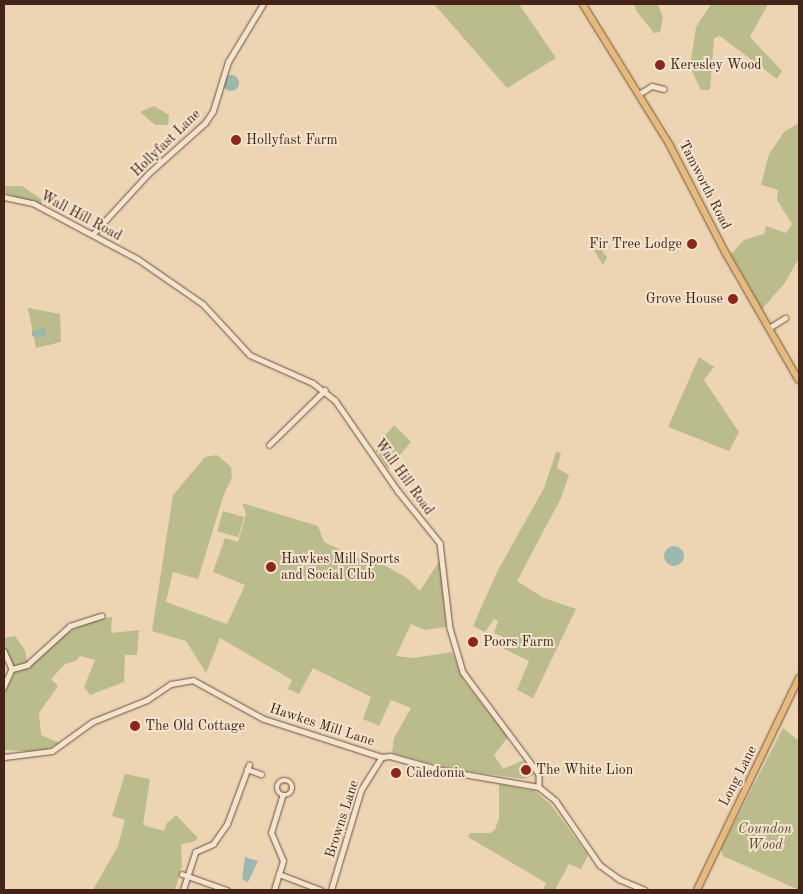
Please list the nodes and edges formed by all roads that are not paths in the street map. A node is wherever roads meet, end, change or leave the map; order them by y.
1 (263, 4) edge
2 (583, 4) edge
3 (664, 89) dead end
4 (639, 94) junction
5 (4, 197) edge
6 (94, 234) junction
7 (785, 318) dead end
8 (769, 328) junction
9 (799, 380) edge
10 (325, 390) junction
11 (269, 445) dead end
12 (101, 616) dead end
13 (4, 651) edge
14 (12, 669) junction
15 (799, 678) edge
16 (4, 687) edge
17 (4, 757) edge
18 (382, 757) junction
19 (261, 774) dead end
20 (539, 787) junction
21 (282, 796) dead end
22 (182, 874) dead end
23 (279, 874) junction
24 (188, 876) junction
25 (699, 889) edge
26 (182, 890) edge
27 (227, 890) edge
28 (274, 890) edge
29 (321, 890) edge
30 (331, 890) edge
31 (645, 890) edge

1 - 6 street, Hollyfast Lane
2 - 4 main road, Tamworth Road
3 - 4 street
4 - 8 main road, Tamworth Road
5 - 6 street, Wall Hill Road
6 - 10 street, Wall Hill Road
7 - 8 street
8 - 9 main road, Tamworth Road
10 - 11 street
10 - 20 street, Wall Hill Road
12 - 14 street
13 - 14 street
14 - 16 street
15 - 25 main road, Long Lane
17 - 18 street, Hawkes Mill Lane
18 - 20 street, Hawkes Mill Lane
18 - 30 street, Browns Lane
19 - 24 street
20 - 31 street
21 - 23 street
22 - 24 street
23 - 28 street
23 - 29 street
24 - 26 street
24 - 27 street

